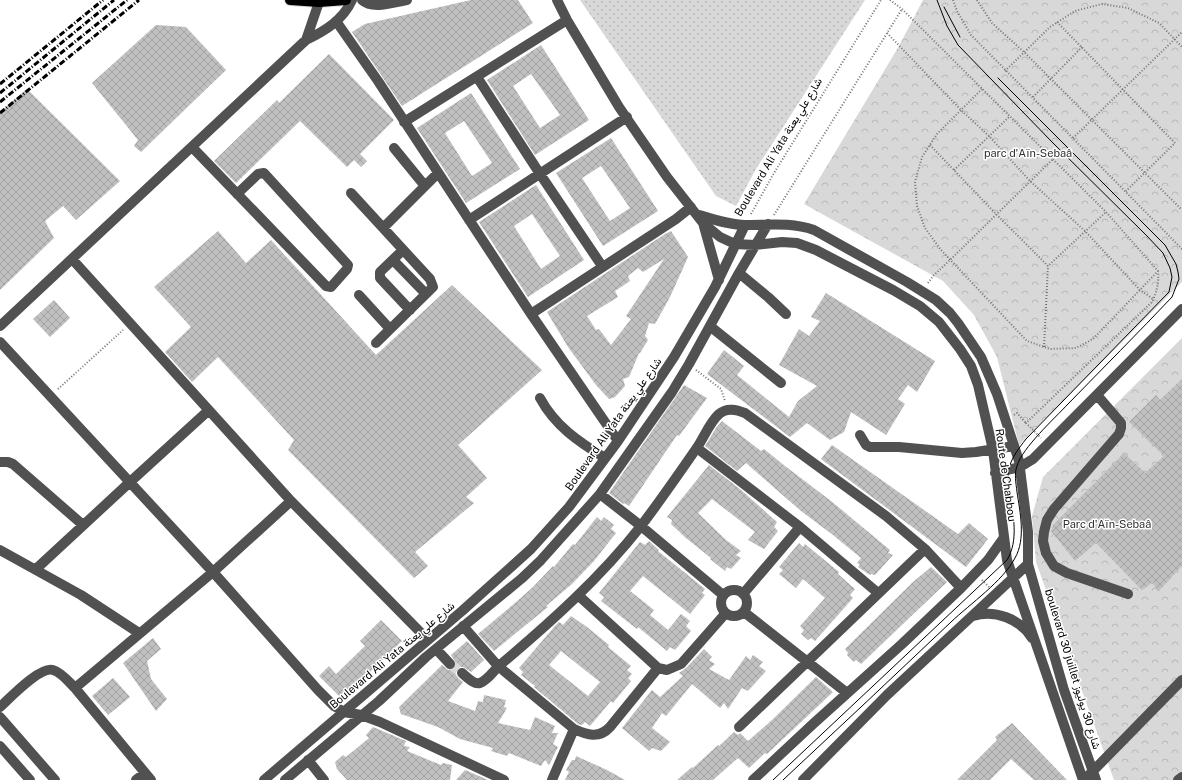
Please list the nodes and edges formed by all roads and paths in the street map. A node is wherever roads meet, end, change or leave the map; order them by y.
1 (290, 0) edge
2 (346, 0) edge
3 (352, 0) edge
4 (362, 0) edge
5 (406, 0) edge
6 (557, 0) edge
7 (881, 0) edge
8 (890, 0) edge
9 (953, 0) edge
10 (977, 0) edge
11 (319, 2) junction
12 (902, 8) junction
13 (567, 20) junction
14 (336, 21) junction
15 (1057, 22) junction
16 (1182, 32) edge
17 (887, 33) junction
18 (1174, 39) junction
19 (306, 40) junction
20 (1082, 47) junction
21 (1182, 47) edge
22 (1024, 52) junction
23 (1006, 71) junction
24 (477, 76) junction
25 (1050, 80) junction
26 (982, 89) junction
27 (1123, 89) junction
28 (1033, 97) junction
29 (961, 110) junction
30 (1010, 116) junction
31 (627, 117) junction
32 (1092, 120) junction
33 (404, 122) junction
34 (989, 136) junction
35 (1073, 138) junction
36 (930, 145) junction
37 (192, 147) junction
38 (394, 148) dead end
39 (1053, 159) junction
40 (954, 170) junction
41 (438, 173) junction
42 (1144, 173) junction
43 (540, 174) junction
44 (1030, 181) junction
45 (425, 186) junction
46 (1125, 192) junction
47 (351, 193) dead end
48 (237, 194) junction
49 (1182, 210) edge
50 (694, 211) junction
51 (1106, 212) junction
52 (996, 214) junction
53 (469, 220) junction
54 (703, 224) junction
55 (768, 224) junction
56 (744, 226) junction
57 (383, 228) junction
58 (1085, 231) junction
59 (736, 244) junction
60 (755, 245) junction
61 (1181, 247) edge
62 (403, 250) junction
63 (72, 259) junction
64 (393, 260) junction
65 (950, 260) junction
66 (602, 266) junction
67 (1048, 266) junction
68 (1158, 271) junction
69 (739, 273) junction
70 (719, 280) junction
71 (1140, 290) junction
72 (922, 291) junction
73 (426, 294) junction
74 (359, 295) dead end
75 (1153, 299) junction
76 (1182, 309) edge
77 (410, 310) junction
78 (531, 314) junction
79 (786, 314) dead end
80 (131, 323) junction
81 (0, 326) edge
82 (711, 327) junction
83 (390, 329) junction
84 (0, 342) edge
85 (376, 343) dead end
86 (1044, 347) junction
87 (689, 364) junction
88 (781, 383) dead end
89 (1096, 395) junction
90 (51, 396) junction
91 (540, 398) dead end
92 (729, 409) junction
93 (209, 410) junction
94 (860, 435) dead end
95 (618, 441) junction
96 (1048, 445) junction
97 (1014, 446) junction
98 (697, 448) junction
99 (993, 450) junction
100 (605, 458) junction
101 (0, 462) edge
102 (1020, 467) junction
103 (995, 473) junction
104 (130, 482) junction
105 (600, 494) junction
106 (291, 501) junction
107 (83, 525) junction
108 (640, 526) junction
109 (800, 527) junction
110 (1003, 539) junction
111 (925, 549) junction
112 (0, 550) edge
113 (1028, 564) junction
114 (36, 570) junction
115 (213, 572) junction
116 (975, 574) junction
117 (1013, 579) junction
118 (961, 588) junction
119 (878, 593) junction
120 (743, 594) junction
121 (997, 594) junction
122 (1128, 594) dead end
123 (578, 595) junction
124 (723, 595) junction
125 (744, 612) junction
126 (725, 614) junction
127 (971, 617) junction
128 (463, 626) junction
129 (139, 633) junction
130 (428, 640) junction
131 (436, 649) junction
132 (1039, 651) junction
133 (807, 661) junction
134 (450, 664) tunnel mouth
135 (498, 666) junction
136 (658, 668) junction
137 (462, 674) tunnel mouth
138 (1182, 680) edge
139 (75, 688) junction
140 (847, 693) junction
141 (0, 708) edge
142 (344, 712) junction
143 (361, 715) junction
144 (0, 717) edge
145 (739, 727) dead end
146 (574, 729) junction
147 (0, 746) edge
148 (308, 760) junction
149 (148, 776) edge
150 (1094, 776) edge
151 (1182, 777) edge
152 (30, 780) edge
153 (55, 780) edge
154 (136, 780) edge
155 (264, 780) edge
156 (285, 780) edge
157 (324, 780) edge
158 (504, 780) edge
159 (552, 780) edge
160 (753, 780) edge
161 (803, 780) edge
162 (1083, 780) edge
163 (1178, 780) edge

1 - 11 main road
2 - 11 main road
3 - 14 street
4 - 5 street
6 - 13 street
7 - 56 path, Boulevard Ali Yata شارع علي يعتة
8 - 12 path
9 - 23 path
10 - 22 path
11 - 19 street
12 - 17 path
12 - 26 path
13 - 24 street
13 - 31 street
14 - 19 street
14 - 33 street
15 - 18 path
15 - 20 path
15 - 22 path
16 - 18 path
17 - 29 path
17 - 55 path
18 - 21 path
18 - 27 path
19 - 37 street
20 - 25 path
20 - 27 path
22 - 23 path
22 - 25 path
23 - 28 path
24 - 33 street
24 - 43 street
25 - 28 path
25 - 32 path
26 - 29 path
26 - 30 path
27 - 32 path
27 - 42 path
28 - 35 path
29 - 34 path
29 - 36 path
30 - 34 path
30 - 39 path
31 - 43 street
31 - 50 street
32 - 35 path
32 - 42 path
33 - 41 street
34 - 40 path
34 - 44 path
35 - 46 path
36 - 40 path
36 - 65 path
37 - 48 street
37 - 63 street
38 - 45 street
39 - 44 path
39 - 51 path
40 - 52 path
41 - 45 street
41 - 53 street
42 - 46 path
42 - 49 path
43 - 53 street
43 - 66 street
44 - 52 path
44 - 58 path
45 - 57 street
46 - 61 path
47 - 57 street
48 - 48 street
50 - 54 street
50 - 56 street, Route de Chabbou
50 - 66 street
51 - 58 path
51 - 68 path
52 - 65 path
52 - 67 path
53 - 78 street
54 - 59 street
54 - 70 street
55 - 56 street, Route de Chabbou
55 - 60 street, Boulevard Ali Yata شارع علي يعتة
55 - 72 street, Route de Chabbou
56 - 59 street, Boulevard Ali Yata شارع علي يعتة
57 - 62 street
58 - 67 path
58 - 71 path
59 - 60 street, Route de Chabbou
59 - 70 street, Boulevard Ali Yata شارع علي يعتة
60 - 69 street, Boulevard Ali Yata شارع علي يعتة
60 - 99 street, Route de Chabbou
62 - 64 street
62 - 73 street
63 - 80 street
63 - 81 street
64 - 73 street
64 - 77 street
65 - 72 path
65 - 86 path
66 - 78 street
67 - 86 path
68 - 71 path
68 - 75 path
69 - 79 street
69 - 82 street, Boulevard Ali Yata شارع علي يعتة
70 - 95 street, Boulevard Ali Yata شارع علي يعتة
71 - 75 path
71 - 86 path
72 - 97 street, Route de Chabbou
73 - 77 street
74 - 83 street
75 - 96 path
76 - 89 street
77 - 83 street
78 - 95 street
80 - 90 path
80 - 93 street
82 - 87 street, Boulevard Ali Yata شارع علي يعتة
82 - 88 street
83 - 85 street
84 - 90 street
87 - 92 path
87 - 105 street, Boulevard Ali Yata شارع علي يعتة
89 - 96 street
89 - 122 street
90 - 104 street
91 - 100 street
92 - 98 street
92 - 111 street
93 - 104 street
93 - 106 street
94 - 99 street
95 - 100 street, Boulevard Ali Yata شارع علي يعتة
96 - 102 street
97 - 99 street
97 - 102 street, Route de Chabbou
98 - 108 street
98 - 109 street
99 - 103 street, Route de Chabbou
100 - 130 street, Boulevard Ali Yata شارع علي يعتة
101 - 107 street
102 - 103 street
102 - 113 street, Route de Chabbou
103 - 110 street, Route de Chabbou
104 - 107 street
104 - 115 street
105 - 108 street
105 - 128 street, Boulevard Ali Yata شارع علي يعتة
106 - 115 street
106 - 130 street
107 - 114 street
108 - 123 street
108 - 124 street
109 - 119 street
109 - 120 street
110 - 116 street
110 - 117 street, Route de Chabbou
111 - 118 street
111 - 119 street
112 - 114 street
113 - 117 street
113 - 150 street, boulevard 30 juillet شارع 30 يوليوز
114 - 129 street
115 - 129 street
115 - 142 street
116 - 118 street
116 - 121 path
117 - 121 street
117 - 132 street, Route de Chabbou
118 - 140 street
119 - 133 street
120 - 124 street
120 - 125 street
121 - 127 street
123 - 135 street
123 - 136 street
124 - 126 street
125 - 126 street
125 - 133 street
126 - 136 street
127 - 132 street
127 - 161 street
128 - 131 street, Boulevard Ali Yata شارع علي يعتة
128 - 135 street
129 - 139 street
130 - 142 street, Boulevard Ali Yata شارع علي يعتة
131 - 134 street
131 - 143 street, Boulevard Ali Yata شارع علي يعتة
132 - 162 street
133 - 140 street
133 - 145 street
135 - 137 street
135 - 146 street
136 - 146 street
138 - 150 street
139 - 141 street
139 - 149 street
140 - 160 street
142 - 143 street
142 - 155 street, Boulevard Ali Yata شارع علي يعتة
143 - 148 street, Boulevard Ali Yata شارع علي يعتة
143 - 158 street
144 - 153 street
146 - 159 street
147 - 152 street
148 - 156 street, Boulevard Ali Yata شارع علي يعتة
148 - 157 street
149 - 154 street
150 - 162 street
151 - 163 street

